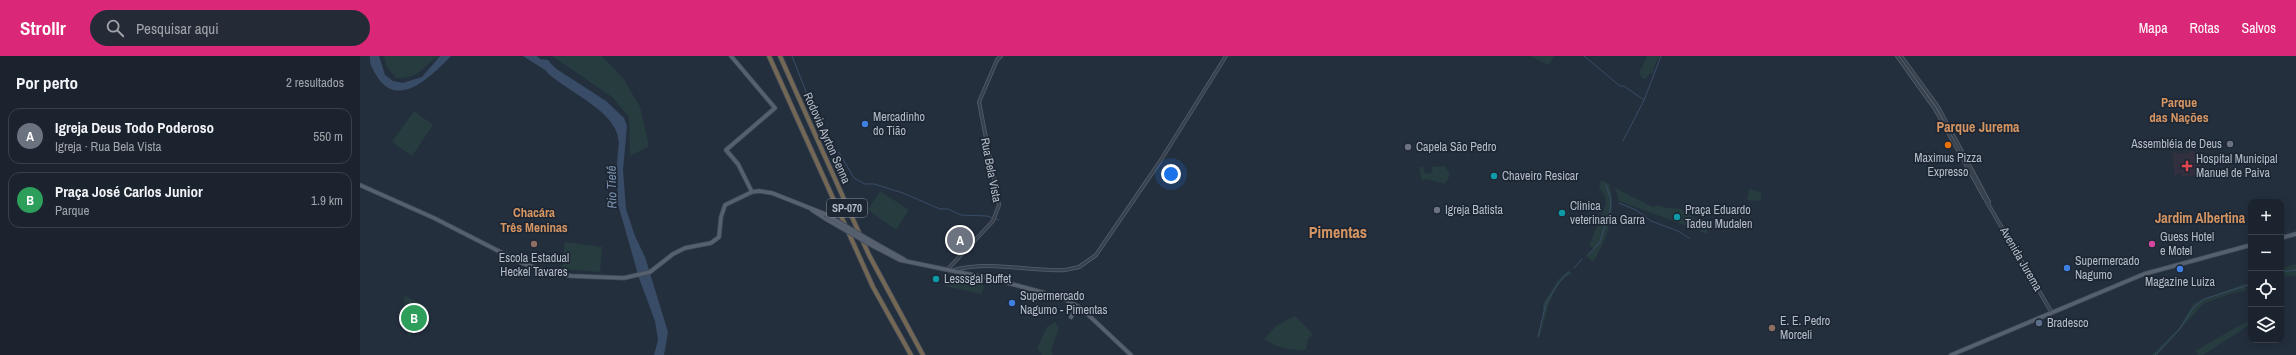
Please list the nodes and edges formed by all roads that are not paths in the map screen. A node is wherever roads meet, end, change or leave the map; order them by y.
1 (731, 56) edge
2 (769, 56) edge
3 (780, 56) edge
4 (1001, 56) edge
5 (1226, 56) edge
6 (1897, 56) edge
7 (1902, 56) edge
8 (360, 185) edge
9 (752, 192) junction
10 (1989, 205) junction
11 (807, 208) junction
12 (2296, 234) edge
13 (2284, 237) edge
14 (873, 244) junction
15 (2248, 246) edge
16 (947, 270) junction
17 (952, 271) junction
18 (1082, 309) junction
19 (2052, 314) junction
20 (1071, 317) dead end
21 (911, 355) edge
22 (923, 355) edge
23 (1131, 355) edge
24 (1951, 355) edge

1 - 9 main road
2 - 21 highway, Rodovia Ayrton Senna / SP-070
3 - 22 highway, Rodovia Ayrton Senna / SP-070
4 - 16 street, Rua Bela Vista
5 - 17 street
6 - 10 street, Avenida Jurema
7 - 10 street, Avenida Jurema
8 - 9 main road
9 - 11 main road
10 - 19 street, Avenida Jurema
11 - 14 main road, bridge
11 - 14 main road, bridge
12 - 13 main road
14 - 16 main road
15 - 19 main road
16 - 17 main road
17 - 18 main road
18 - 20 main road
18 - 23 main road
19 - 24 main road

